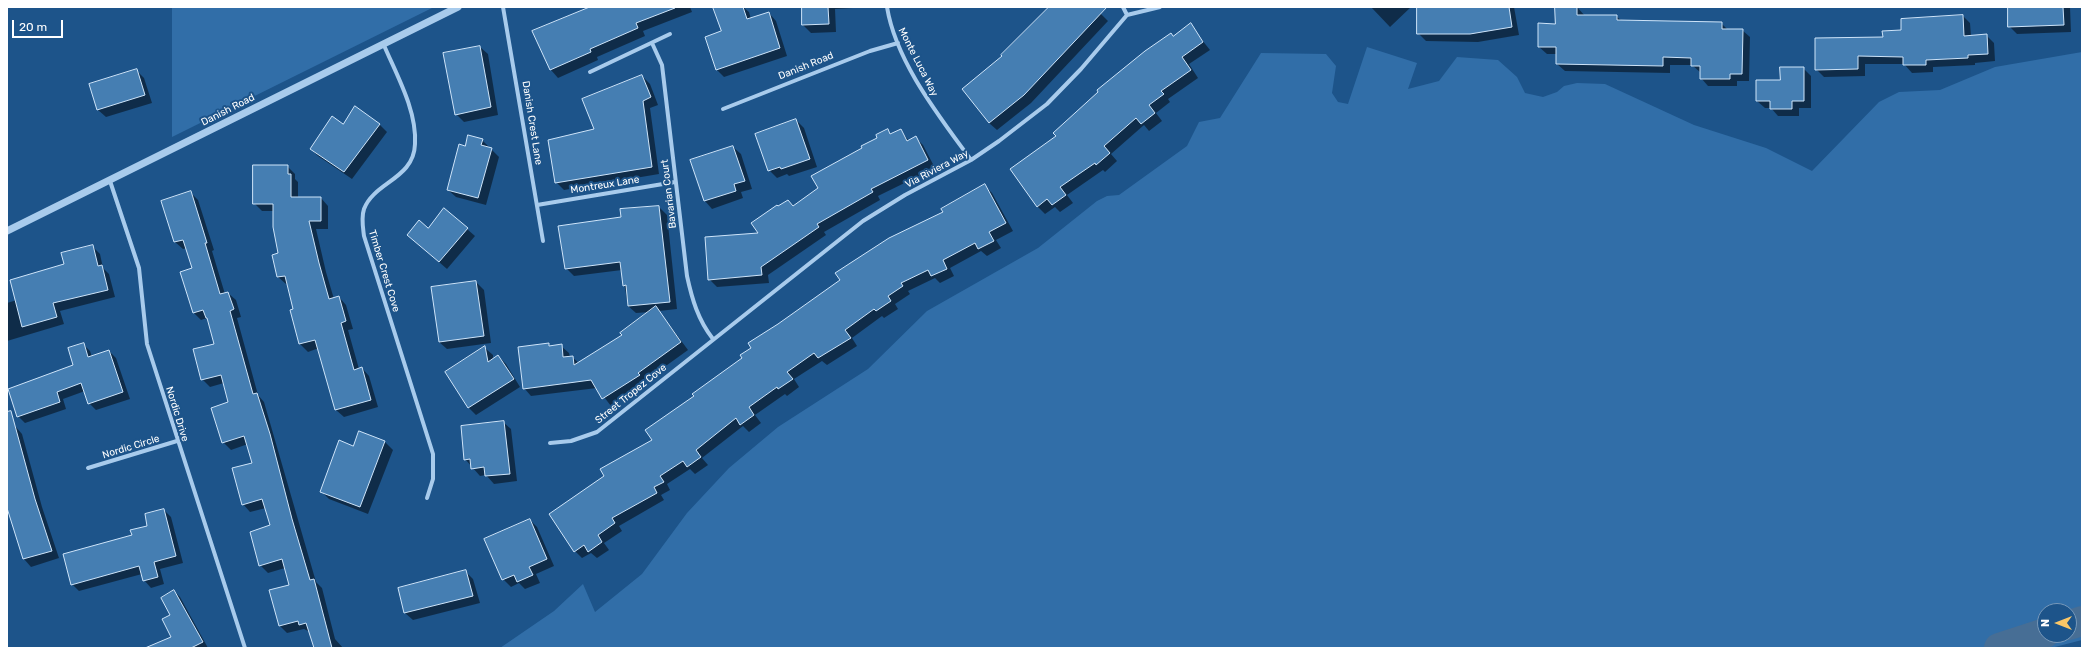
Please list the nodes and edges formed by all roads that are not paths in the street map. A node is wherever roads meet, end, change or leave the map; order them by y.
1 (458, 7) edge
2 (503, 7) edge
3 (886, 7) edge
4 (1123, 7) edge
5 (1160, 7) edge
6 (1127, 15) junction
7 (670, 34) dead end
8 (652, 42) junction
9 (383, 43) junction
10 (898, 43) junction
11 (590, 72) dead end
12 (723, 109) dead end
13 (971, 160) junction
14 (110, 181) junction
15 (675, 182) junction
16 (537, 205) junction
17 (7, 231) edge
18 (544, 241) dead end
19 (713, 339) junction
20 (177, 441) junction
21 (550, 443) dead end
22 (88, 468) dead end
23 (427, 498) dead end
24 (245, 648) edge

1 - 9 street, Danish Road
2 - 16 street, Danish Crest Lane
3 - 10 street, Monte Luca Way
4 - 6 street
5 - 6 street
6 - 13 street, Via Riviera Way
7 - 8 street
8 - 11 street
8 - 15 street, Bavarian Court
9 - 14 street, Danish Road
9 - 23 street, Timber Crest Cove
10 - 12 street, Danish Road
10 - 13 street, Monte Luca Way
13 - 19 street, Via Riviera Way
14 - 17 street, Danish Road
14 - 20 street, Nordic Drive
15 - 16 street, Montreux Lane
15 - 19 street, Bavarian Court
16 - 18 street, Danish Crest Lane
19 - 21 street, Street Tropez Cove
20 - 22 street, Nordic Circle
20 - 24 street, Nordic Drive

